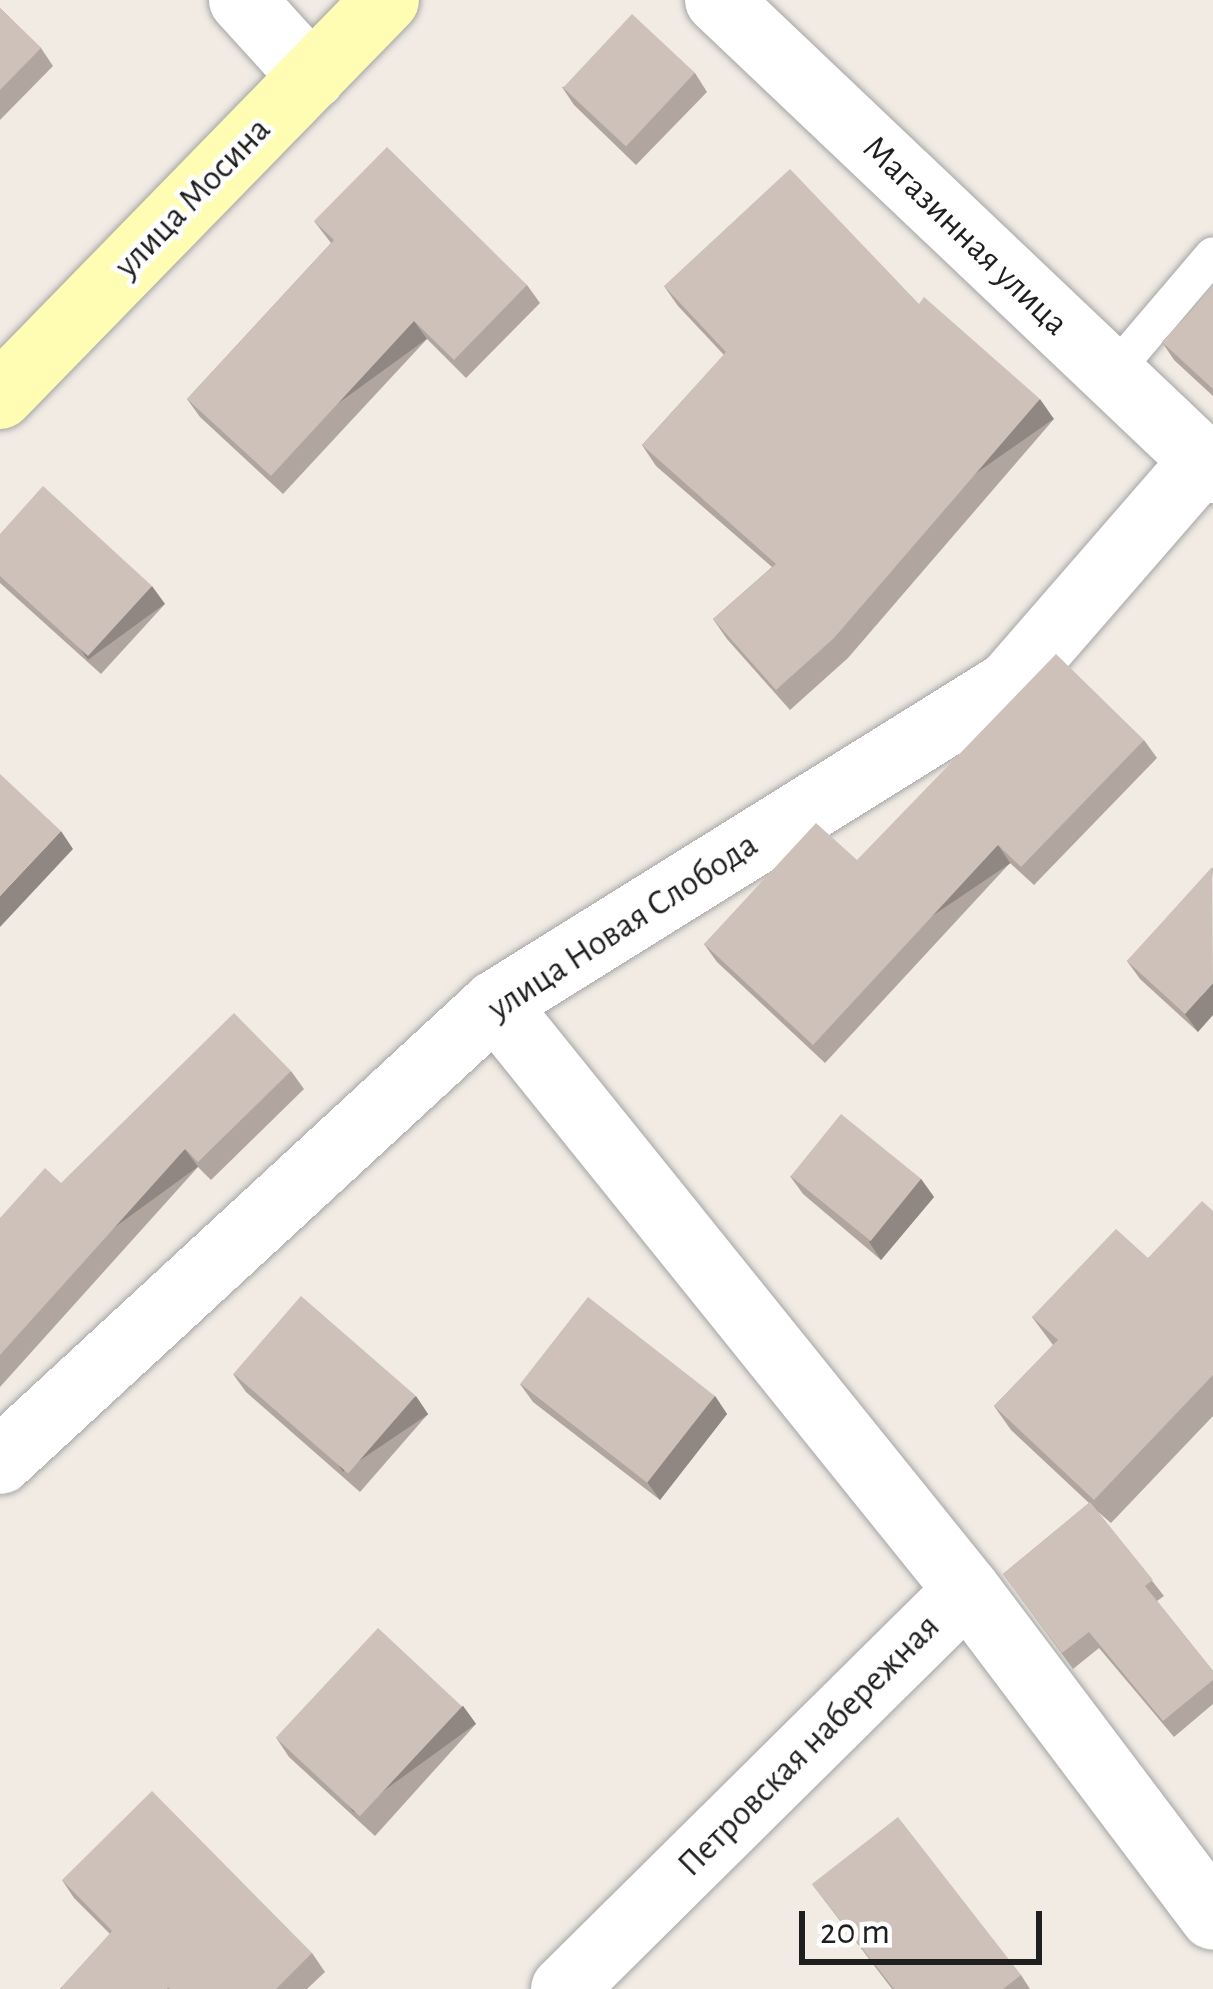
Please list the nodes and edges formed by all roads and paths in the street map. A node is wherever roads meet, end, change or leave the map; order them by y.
1 (242, 0) edge
2 (386, 0) edge
3 (718, 0) edge
4 (312, 77) junction
5 (1213, 255) edge
6 (1111, 375) junction
7 (0, 395) edge
8 (1208, 465) edge
9 (495, 1004) junction
10 (0, 1461) edge
11 (967, 1590) junction
12 (1213, 1917) edge
13 (564, 1989) edge

1 - 4 street
2 - 4 street, улица Мосина
3 - 6 street, Магазинная улица
4 - 7 street, улица Мосина
5 - 6 lane
6 - 8 street, Магазинная улица
8 - 9 street, улица Новая Слобода
9 - 10 street, улица Новая Слобода
9 - 11 street
11 - 12 street, Петровская набережная
11 - 13 street, Петровская набережная

